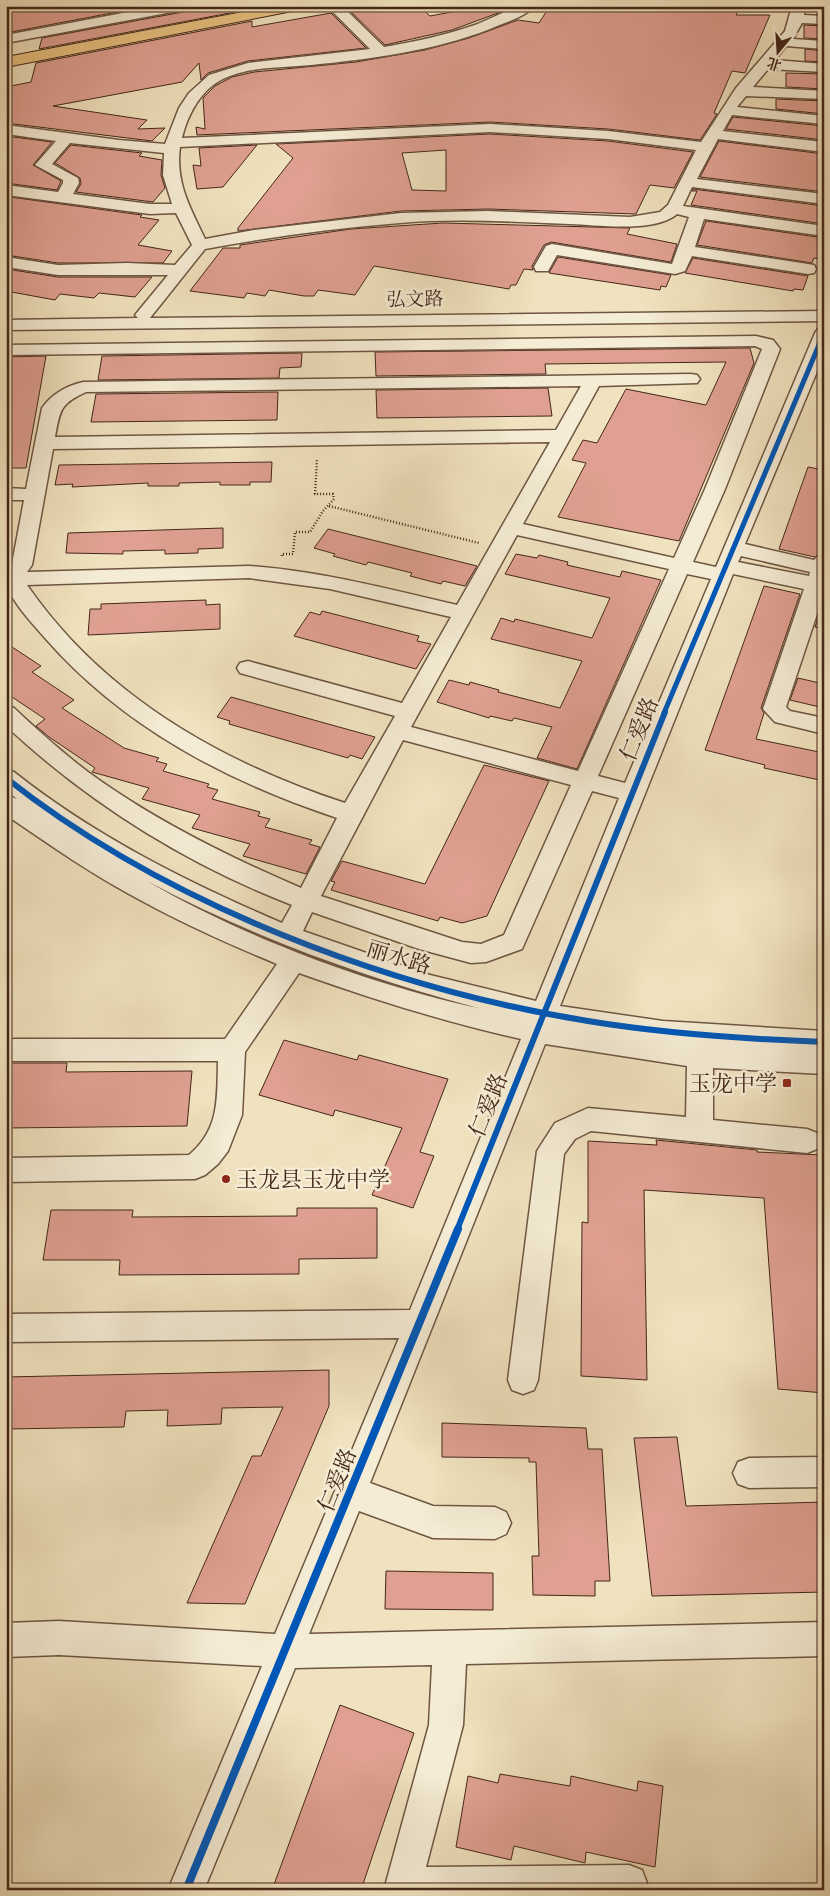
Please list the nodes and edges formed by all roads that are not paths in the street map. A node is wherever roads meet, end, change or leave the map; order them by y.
1 (183, 6) edge
2 (247, 6) edge
3 (298, 6) edge
4 (334, 6) edge
5 (527, 6) edge
6 (798, 12) edge
7 (824, 20) edge
8 (6, 39) edge
9 (784, 42) junction
10 (824, 45) edge
11 (6, 51) edge
12 (380, 51) junction
13 (6, 62) edge
14 (764, 64) junction
15 (824, 68) edge
16 (741, 91) junction
17 (824, 95) edge
18 (728, 110) junction
19 (824, 120) edge
20 (6, 129) edge
21 (66, 138) junction
22 (709, 141) junction
23 (172, 146) junction
24 (824, 147) edge
25 (686, 182) junction
26 (6, 190) edge
27 (62, 199) junction
28 (824, 199) edge
29 (183, 208) junction
30 (672, 209) junction
31 (698, 213) junction
32 (824, 231) edge
33 (200, 245) junction
34 (686, 250) junction
35 (6, 262) edge
36 (542, 267) dead end
37 (808, 269) dead end
38 (180, 270) junction
39 (824, 307) edge
40 (144, 315) junction
41 (6, 316) edge
42 (824, 316) edge
43 (341, 322) junction
44 (6, 325) edge
45 (824, 333) edge
46 (341, 346) junction
47 (6, 350) edge
48 (691, 380) dead end
49 (593, 381) junction
50 (341, 384) junction
51 (562, 436) junction
52 (45, 443) junction
53 (6, 494) edge
54 (35, 495) junction
55 (511, 527) junction
56 (727, 563) junction
57 (681, 566) junction
58 (9, 574) edge
59 (822, 574) edge
60 (463, 613) junction
61 (248, 668) dead end
62 (6, 713) edge
63 (402, 722) junction
64 (824, 726) edge
65 (6, 778) edge
66 (585, 780) junction
67 (632, 793) junction
68 (6, 803) edge
69 (351, 814) junction
70 (307, 900) junction
71 (291, 948) junction
72 (540, 1022) junction
73 (824, 1042) edge
74 (6, 1050) edge
75 (232, 1050) junction
76 (700, 1056) junction
77 (824, 1063) edge
78 (699, 1130) junction
79 (807, 1141) dead end
80 (6, 1170) edge
81 (419, 1324) junction
82 (6, 1328) edge
83 (523, 1380) dead end
84 (824, 1472) edge
85 (749, 1473) dead end
86 (350, 1492) junction
87 (496, 1523) dead end
88 (824, 1639) edge
89 (6, 1640) edge
90 (450, 1647) junction
91 (285, 1651) junction
92 (629, 1883) dead end
93 (402, 1888) edge
94 (186, 1890) edge

1 - 8 street
2 - 11 main road
3 - 13 main road
4 - 12 street
5 - 12 street
6 - 7 street
6 - 9 street
9 - 10 street
9 - 14 street
12 - 23 street
14 - 15 street
14 - 16 street
16 - 17 street
16 - 18 street
18 - 19 street
18 - 22 street
20 - 21 street
21 - 23 street
21 - 27 street
22 - 23 street
22 - 24 street
22 - 25 street
23 - 29 street
25 - 28 street
25 - 30 street
26 - 27 street
27 - 29 street
29 - 33 street
30 - 31 street
30 - 33 street
31 - 32 street
31 - 34 street
33 - 38 street
34 - 36 street
34 - 37 street
35 - 38 street
38 - 40 street
39 - 40 street, 弘文路
40 - 41 street, 弘文路
42 - 43 street, 弘文路
43 - 44 street, 弘文路
43 - 46 street
45 - 56 street, 仁爱路
46 - 47 street
46 - 50 street
46 - 57 street
48 - 49 street
49 - 50 street
49 - 51 street
50 - 52 street
51 - 52 street
51 - 55 street
52 - 54 street
53 - 54 street
54 - 58 street
55 - 57 street
55 - 60 street
56 - 57 street
56 - 59 street
56 - 67 street, 仁爱路
57 - 66 street
58 - 60 street
58 - 69 street
59 - 64 street
60 - 63 street
61 - 63 street
62 - 70 street
63 - 66 street
63 - 69 street
65 - 71 street, 丽水路
66 - 67 street
66 - 70 street
67 - 72 street, 仁爱路
68 - 71 street, 丽水路
69 - 70 street
70 - 71 street
71 - 72 street, 丽水路
71 - 75 street
72 - 73 street, 丽水路
72 - 76 street, 丽水路
72 - 81 street, 仁爱路
74 - 75 street
75 - 80 street
76 - 77 street, 丽水路
76 - 78 street
78 - 79 street
78 - 83 street
81 - 82 street
81 - 86 street, 仁爱路
84 - 85 street
86 - 87 street
86 - 91 street, 仁爱路
88 - 90 street
89 - 91 street
90 - 91 street
90 - 93 street
91 - 94 street, 仁爱路
92 - 93 street

